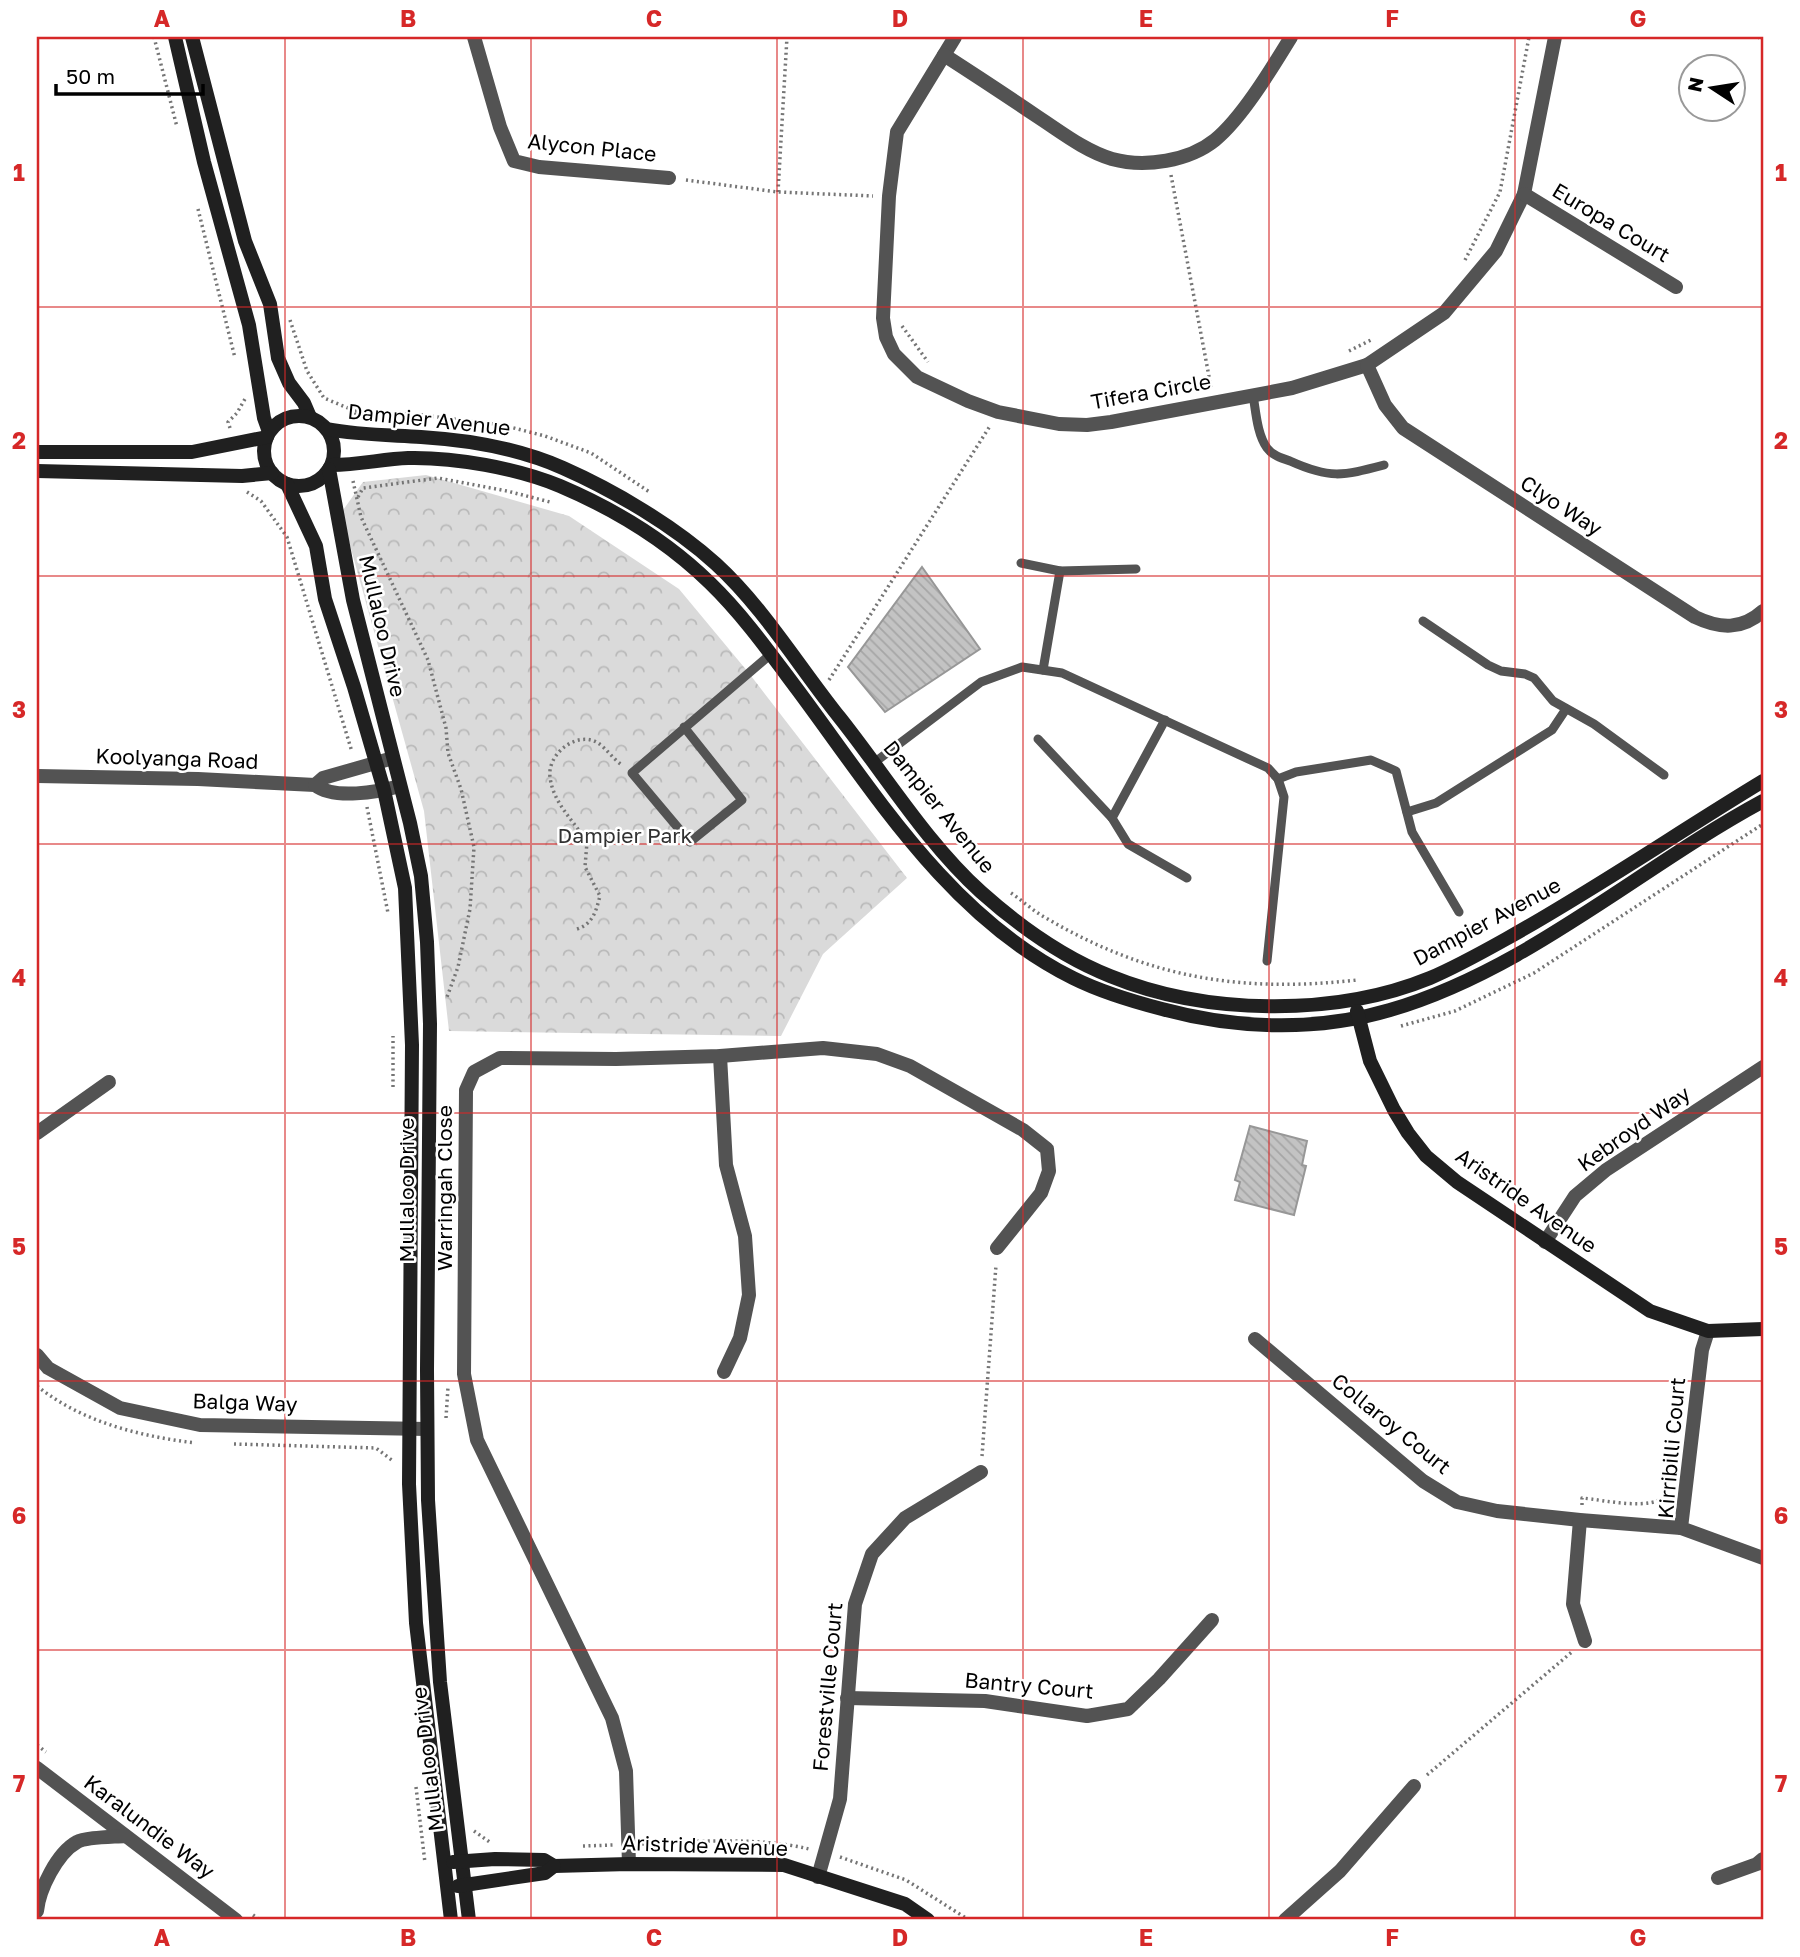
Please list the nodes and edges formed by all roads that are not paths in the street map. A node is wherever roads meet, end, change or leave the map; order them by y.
1 (175, 37) edge
2 (192, 37) edge
3 (474, 37) edge
4 (956, 37) edge
5 (1291, 37) edge
6 (1556, 37) edge
7 (944, 55) junction
8 (669, 178) road end
9 (1524, 194) junction
10 (1676, 286) dead end
11 (1367, 365) junction
12 (1253, 395) junction
13 (310, 417) junction
14 (327, 429) junction
15 (268, 434) junction
16 (37, 452) edge
17 (1384, 465) dead end
18 (330, 467) junction
19 (37, 471) edge
20 (272, 473) junction
21 (287, 484) junction
22 (1021, 563) dead end
23 (1136, 569) dead end
24 (1060, 571) junction
25 (1763, 611) edge
26 (1423, 621) dead end
27 (771, 654) junction
28 (1043, 670) junction
29 (1566, 709) junction
30 (1165, 720) junction
31 (684, 727) junction
32 (1038, 739) dead end
33 (393, 758) junction
34 (875, 762) junction
35 (376, 763) junction
36 (1664, 775) dead end
37 (37, 776) edge
38 (1278, 779) junction
39 (1763, 781) edge
40 (316, 785) junction
41 (400, 786) junction
42 (384, 790) junction
43 (1763, 801) edge
44 (1407, 812) junction
45 (1112, 818) junction
46 (1187, 878) dead end
47 (1459, 912) dead end
48 (1266, 961) dead end
49 (1355, 1000) junction
50 (1358, 1018) junction
51 (720, 1056) junction
52 (1763, 1067) edge
53 (109, 1082) dead end
54 (37, 1133) edge
55 (1545, 1242) junction
56 (998, 1248) road end
57 (1763, 1329) edge
58 (1708, 1331) junction
59 (1255, 1339) dead end
60 (37, 1355) edge
61 (724, 1372) dead end
62 (409, 1428) junction
63 (427, 1429) junction
64 (981, 1472) road end
65 (1580, 1521) junction
66 (1681, 1528) junction
67 (1763, 1559) edge
68 (1212, 1620) dead end
69 (1585, 1641) road end
70 (847, 1698) junction
71 (37, 1768) edge
72 (1415, 1786) road end
73 (125, 1836) junction
74 (1763, 1859) edge
75 (461, 1861) junction
76 (445, 1863) junction
77 (629, 1864) junction
78 (554, 1866) junction
79 (817, 1877) junction
80 (1718, 1878) dead end
81 (464, 1885) junction
82 (447, 1887) junction
83 (37, 1911) edge
84 (236, 1920) edge
85 (451, 1920) edge
86 (469, 1920) edge
87 (928, 1920) edge
88 (1285, 1920) edge

1 - 15 main road
2 - 13 main road
3 - 8 street, Alycon Place
4 - 7 street, Tifera Circle
5 - 7 street
6 - 9 street, Tifera Circle
7 - 12 street, Tifera Circle
9 - 10 street, Europa Court
9 - 11 street, Tifera Circle
11 - 12 street, Tifera Circle
11 - 25 street, Clyo Way
12 - 17 lane
13 - 14 main road
13 - 15 main road
14 - 18 main road
14 - 34 main road, Dampier Avenue
15 - 16 main road
15 - 20 main road
18 - 21 main road
18 - 27 main road, Dampier Avenue
18 - 33 main road, Mullaloo Drive
19 - 20 main road
20 - 21 main road
21 - 35 main road, Mullaloo Drive
22 - 24 lane
23 - 24 lane
24 - 28 lane
26 - 29 lane
27 - 31 lane
27 - 50 main road, Dampier Avenue
28 - 30 lane
28 - 34 lane
29 - 36 lane
29 - 44 lane
30 - 38 lane
30 - 45 lane
31 - 31 lane
32 - 45 lane
33 - 35 street, Koolyanga Road
33 - 41 main road, Mullaloo Drive
34 - 49 main road, Dampier Avenue
35 - 40 street, Koolyanga Road
35 - 42 main road, Mullaloo Drive
37 - 40 street, Koolyanga Road
38 - 44 lane
38 - 48 lane
39 - 49 main road, Dampier Avenue
40 - 42 street, Koolyanga Road
41 - 42 street, Koolyanga Road
41 - 63 main road, Mullaloo Drive
42 - 62 main road, Mullaloo Drive
43 - 50 main road, Dampier Avenue
44 - 47 lane
45 - 46 lane
49 - 50 main road, Aristride Avenue
50 - 55 main road, Aristride Avenue
51 - 56 street, Warringah Close
51 - 61 street
51 - 77 street, Warringah Close
52 - 55 street, Kebroyd Way
53 - 54 street
55 - 58 main road, Aristride Avenue
57 - 58 main road, Aristride Avenue
58 - 66 street, Kirribilli Court
59 - 65 street, Collaroy Court
60 - 62 street, Balga Way
62 - 63 street, Balga Way
62 - 76 main road, Mullaloo Drive
63 - 75 main road, Mullaloo Drive
64 - 70 street, Forestville Court
65 - 66 street, Collaroy Court
65 - 69 street
66 - 67 street, Kirribilli Court
68 - 70 street, Bantry Court
70 - 79 street, Forestville Court
71 - 73 street, Karalundie Way
72 - 88 street
73 - 83 street
73 - 84 street, Karalundie Way
74 - 80 street
75 - 76 main road, Aristride Avenue
75 - 78 main road, Aristride Avenue
75 - 81 main road, Mullaloo Drive
76 - 82 main road, Mullaloo Drive
77 - 78 main road, Aristride Avenue
77 - 79 main road, Aristride Avenue
78 - 81 main road, Aristride Avenue
79 - 87 main road, Aristride Avenue
81 - 82 main road, Aristride Avenue
81 - 86 main road, Mullaloo Drive
82 - 85 main road, Mullaloo Drive

